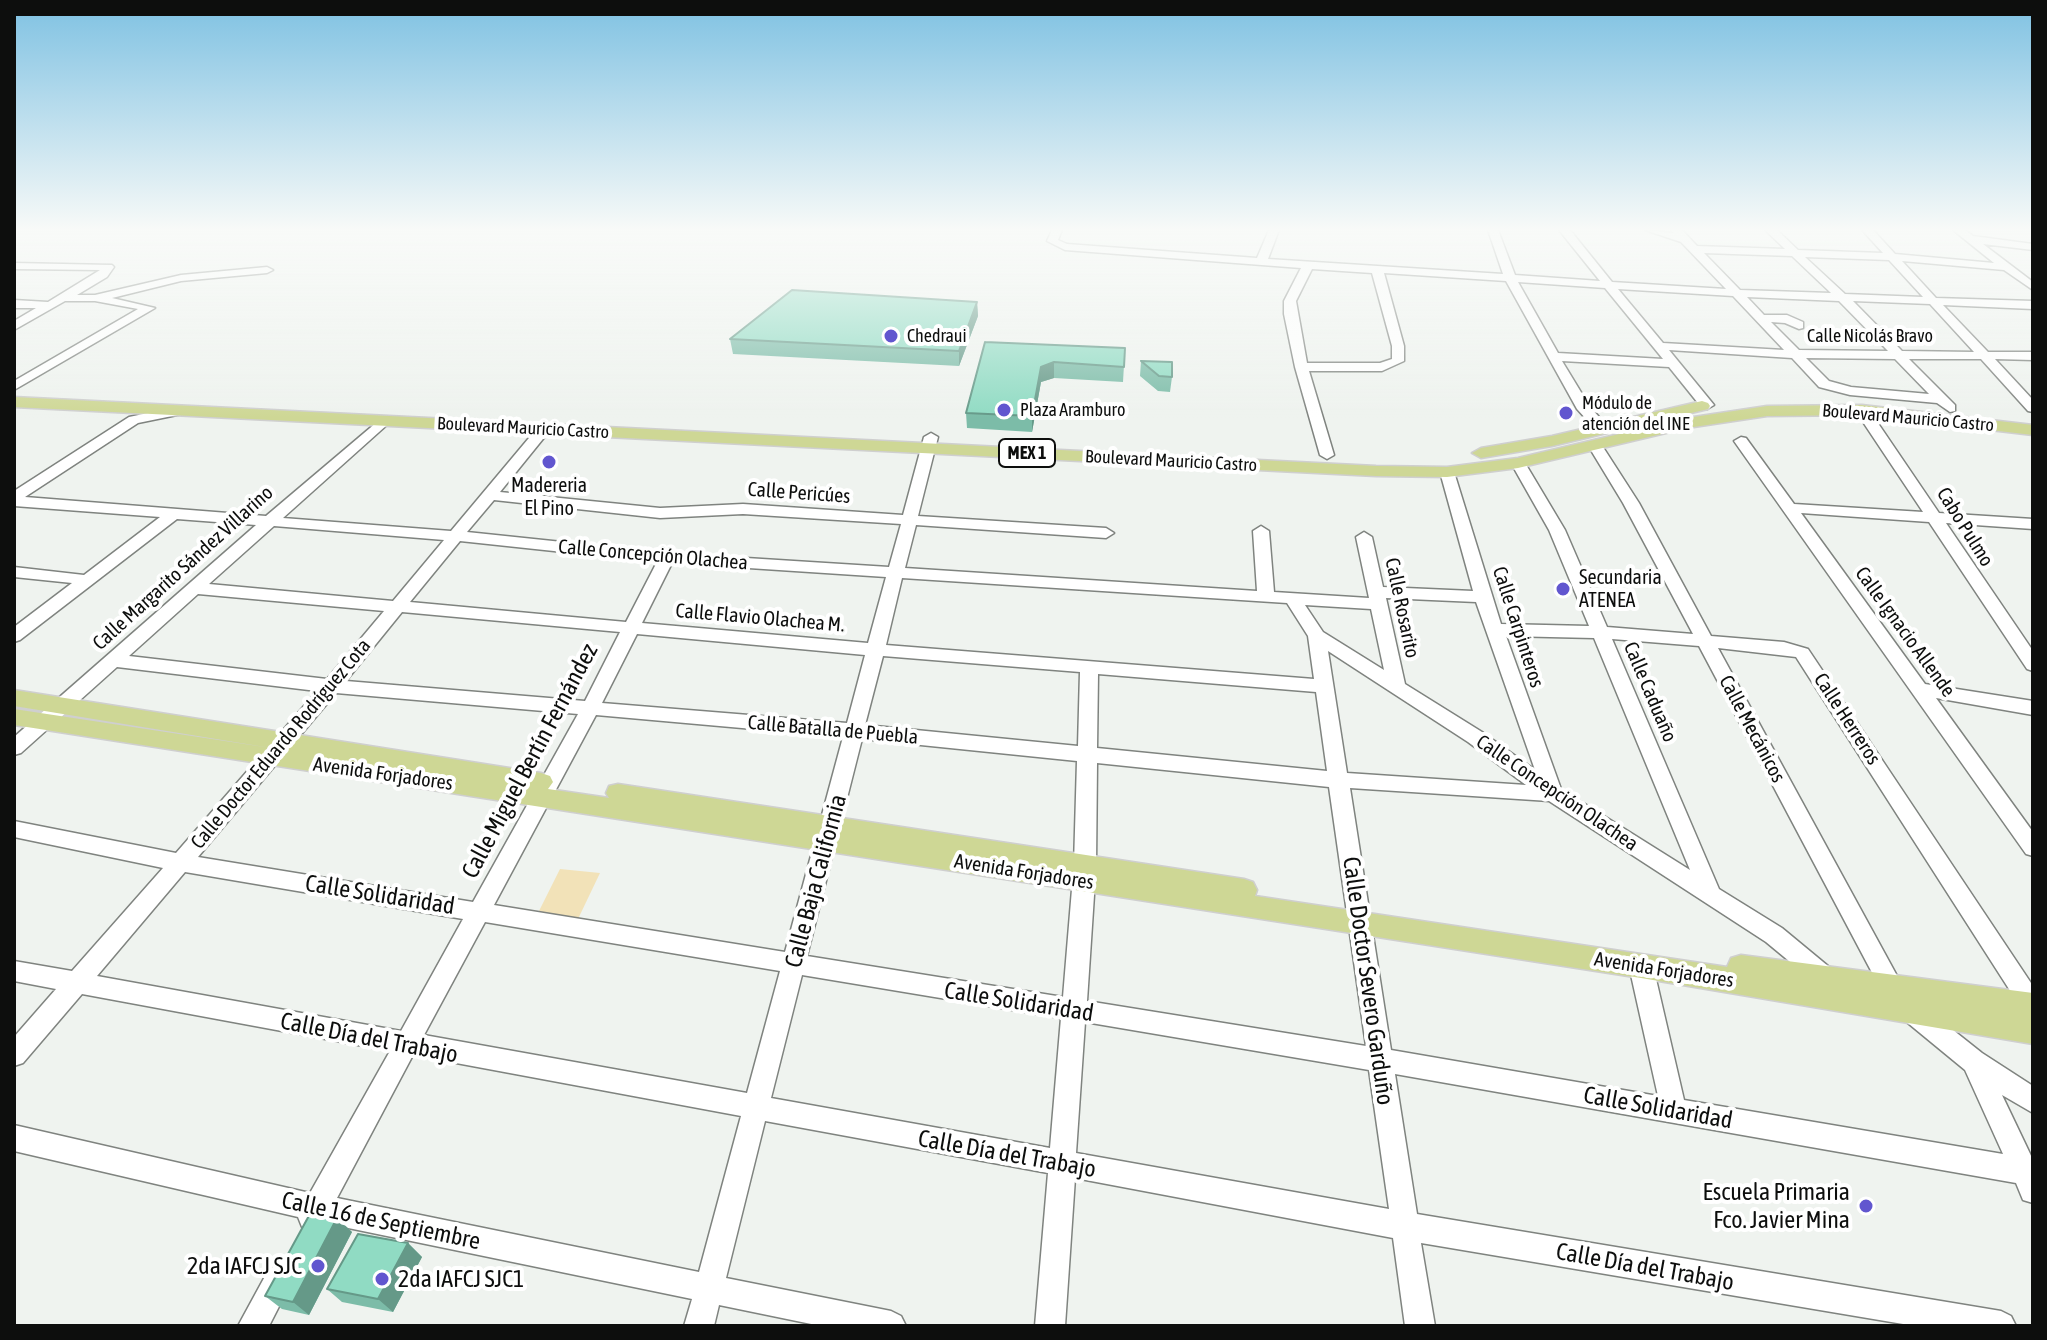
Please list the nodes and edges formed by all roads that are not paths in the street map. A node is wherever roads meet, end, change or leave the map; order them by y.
1 (72, 293) edge
2 (119, 293) edge
3 (1296, 293) edge
4 (1383, 293) edge
5 (1518, 293) edge
6 (1613, 293) edge
7 (1727, 293) edge
8 (1734, 293) junction
9 (1837, 293) edge
10 (1926, 293) edge
11 (62, 298) junction
12 (95, 298) junction
13 (1843, 298) junction
14 (1934, 301) junction
15 (14, 304) edge
16 (49, 305) junction
17 (2033, 305) edge
18 (1758, 318) junction
19 (1799, 325) dead end
20 (14, 326) edge
21 (1658, 346) junction
22 (1899, 353) junction
23 (1795, 354) junction
24 (1984, 355) junction
25 (2033, 356) edge
26 (1553, 357) junction
27 (1672, 363) junction
28 (1301, 367) junction
29 (14, 389) edge
30 (14, 402) edge
31 (1946, 404) junction
32 (1707, 405) junction
33 (2033, 408) edge
34 (1862, 410) junction
35 (177, 411) junction
36 (2033, 420) edge
37 (383, 421) junction
38 (544, 429) junction
39 (2033, 430) edge
40 (1599, 438) junction
41 (1741, 441) dead end
42 (929, 443) junction
43 (1282, 453) junction
44 (1327, 455) junction
45 (1518, 463) junction
46 (1240, 464) junction
47 (1447, 472) junction
48 (490, 495) junction
49 (14, 499) edge
50 (1790, 508) junction
51 (175, 513) junction
52 (1935, 516) junction
53 (268, 521) junction
54 (909, 522) junction
55 (2033, 524) edge
56 (1261, 531) dead end
57 (1106, 533) dead end
58 (456, 536) junction
59 (1364, 537) dead end
60 (667, 558) junction
61 (14, 572) edge
62 (896, 573) junction
63 (87, 580) junction
64 (192, 588) junction
65 (1483, 597) junction
66 (1266, 598) junction
67 (1377, 598) junction
68 (1293, 600) junction
69 (398, 605) junction
70 (14, 615) edge
71 (38, 618) junction
72 (632, 628) junction
73 (1494, 630) junction
74 (1601, 632) junction
75 (14, 636) edge
76 (1317, 636) junction
77 (1705, 643) junction
78 (876, 650) junction
79 (113, 660) junction
80 (2033, 665) edge
81 (1089, 667) junction
82 (332, 686) junction
83 (1324, 686) junction
84 (1397, 689) junction
85 (1919, 689) junction
86 (14, 698) edge
87 (591, 707) junction
88 (2033, 708) edge
89 (53, 714) junction
90 (14, 717) edge
91 (855, 731) junction
92 (14, 748) edge
93 (278, 750) junction
94 (1088, 755) junction
95 (1338, 780) junction
96 (544, 790) junction
97 (1553, 794) junction
98 (14, 829) edge
99 (829, 833) junction
100 (2033, 848) edge
101 (181, 863) junction
102 (1084, 873) junction
103 (1712, 897) junction
104 (479, 911) junction
105 (1358, 916) junction
106 (794, 964) junction
107 (1641, 966) junction
108 (14, 971) edge
109 (1829, 980) junction
110 (77, 983) junction
111 (1901, 1000) junction
112 (2033, 1006) edge
113 (1073, 1011) junction
114 (2033, 1030) edge
115 (408, 1046) junction
116 (14, 1055) edge
117 (1380, 1060) junction
118 (1973, 1061) junction
119 (2033, 1101) edge
120 (755, 1108) junction
121 (1674, 1111) junction
122 (14, 1138) edge
123 (1064, 1164) junction
124 (2029, 1181) edge
125 (317, 1208) junction
126 (1405, 1226) junction
127 (303, 1235) edge
128 (289, 1261) edge
129 (709, 1290) junction
130 (253, 1326) edge
131 (699, 1326) edge
132 (891, 1326) edge
133 (1050, 1326) edge
134 (1420, 1326) edge
135 (2001, 1326) edge

1 - 11 street
2 - 12 street
3 - 28 street
4 - 28 street
5 - 26 street, Calle Mecánicos
6 - 21 street
7 - 8 street
8 - 13 street
8 - 18 street
9 - 13 street
10 - 14 street
11 - 12 street
11 - 16 street
12 - 29 street
13 - 14 street
13 - 22 street
14 - 17 street
14 - 24 street
15 - 16 street
16 - 20 street
18 - 19 street
18 - 23 street
21 - 23 street, Calle Nicolás Bravo
21 - 27 street
22 - 23 street, Calle Nicolás Bravo
22 - 24 street, Calle Nicolás Bravo
22 - 31 street
23 - 31 street
24 - 25 street, Calle Nicolás Bravo
24 - 33 street
26 - 27 street
26 - 40 street, Calle Mecánicos
27 - 32 street
28 - 44 street
29 - 42 main road, Boulevard Mauricio Castro / MEX 1
30 - 35 main road, Boulevard Mauricio Castro / MEX 1
31 - 32 main road, Boulevard Mauricio Castro / MEX 1
31 - 36 main road, Boulevard Mauricio Castro / MEX 1
32 - 40 main road, Boulevard Mauricio Castro / MEX 1
34 - 39 main road, Boulevard Mauricio Castro / MEX 1
34 - 40 main road, Boulevard Mauricio Castro / MEX 1
34 - 52 street, Cabo Pulmo
35 - 37 main road, Boulevard Mauricio Castro / MEX 1
35 - 49 street
37 - 38 main road, Boulevard Mauricio Castro / MEX 1
37 - 53 street, Calle Margarito Sández Villarino
38 - 42 main road, Boulevard Mauricio Castro / MEX 1
38 - 48 street, Calle Doctor Eduardo Rodríguez Cota
40 - 44 main road, Boulevard Mauricio Castro / MEX 1
40 - 45 main road, Boulevard Mauricio Castro / MEX 1
40 - 77 street, Calle Mecánicos
41 - 50 street, Calle Ignacio Allende
42 - 43 main road, Boulevard Mauricio Castro / MEX 1
42 - 46 main road, Boulevard Mauricio Castro / MEX 1
42 - 54 street, Calle Baja California
43 - 44 main road, Boulevard Mauricio Castro / MEX 1
43 - 46 main road
45 - 47 main road, Boulevard Mauricio Castro / MEX 1
45 - 74 street, Calle Caduaño
46 - 47 main road, Boulevard Mauricio Castro / MEX 1
47 - 65 street, Calle Carpinteros
48 - 54 street, Calle Pericúes
48 - 58 street, Calle Doctor Eduardo Rodríguez Cota
49 - 51 street, Calle Concepción Olachea
50 - 52 street
50 - 85 street, Calle Ignacio Allende
51 - 53 street, Calle Concepción Olachea
51 - 63 street
52 - 55 street
52 - 80 street, Cabo Pulmo
53 - 58 street, Calle Concepción Olachea
53 - 64 street, Calle Margarito Sández Villarino
54 - 57 street, Calle Pericúes
54 - 62 street, Calle Baja California
56 - 66 street
58 - 60 street, Calle Concepción Olachea
58 - 69 street, Calle Doctor Eduardo Rodríguez Cota
59 - 67 street, Calle Rosarito
60 - 62 street, Calle Concepción Olachea
60 - 72 street, Calle Miguel Bertín Fernández
61 - 63 street
62 - 66 street, Calle Concepción Olachea
62 - 78 street, Calle Baja California
63 - 71 street
64 - 69 street, Calle Flavio Olachea M.
64 - 79 street, Calle Margarito Sández Villarino
65 - 67 street, Calle Concepción Olachea
65 - 73 street, Calle Carpinteros
66 - 68 street, Calle Concepción Olachea
67 - 68 street, Calle Concepción Olachea
67 - 84 street, Calle Rosarito
68 - 76 street, Calle Concepción Olachea
69 - 72 street, Calle Flavio Olachea M.
69 - 82 street, Calle Doctor Eduardo Rodríguez Cota
70 - 71 street
71 - 75 street
72 - 78 street, Calle Flavio Olachea M.
72 - 87 street, Calle Miguel Bertín Fernández
73 - 74 street, Calle Herreros
73 - 97 street, Calle Carpinteros
74 - 77 street, Calle Herreros
74 - 103 street, Calle Caduaño
76 - 83 street, Calle Doctor Severo Garduño
76 - 84 street, Calle Concepción Olachea
77 - 111 street, Calle Mecánicos
77 - 112 street, Calle Herreros
78 - 81 street, Calle Flavio Olachea M.
78 - 91 street, Calle Baja California
79 - 82 street, Calle Batalla de Puebla
79 - 89 street, Calle Margarito Sández Villarino
81 - 83 street, Calle Flavio Olachea M.
81 - 94 street
82 - 87 street, Calle Batalla de Puebla
82 - 93 street, Calle Doctor Eduardo Rodríguez Cota
83 - 95 street, Calle Doctor Severo Garduño
84 - 97 street, Calle Concepción Olachea
85 - 88 street
85 - 100 street, Calle Ignacio Allende
86 - 89 main road, Avenida Forjadores
87 - 91 street, Calle Batalla de Puebla
87 - 96 street, Calle Miguel Bertín Fernández
89 - 90 main road, Avenida Forjadores
89 - 92 street, Calle Margarito Sández Villarino
89 - 93 main road, Avenida Forjadores
91 - 94 street, Calle Batalla de Puebla
91 - 99 street, Calle Baja California
93 - 96 main road, Avenida Forjadores
93 - 101 street, Calle Doctor Eduardo Rodríguez Cota
94 - 95 street, Calle Batalla de Puebla
94 - 102 street
95 - 97 street, Calle Batalla de Puebla
95 - 105 street, Calle Doctor Severo Garduño
96 - 99 main road, Avenida Forjadores
96 - 104 street, Calle Miguel Bertín Fernández
97 - 103 street, Calle Concepción Olachea
98 - 101 street, Calle Solidaridad
99 - 102 main road, Avenida Forjadores
99 - 106 street, Calle Baja California
101 - 104 street, Calle Solidaridad
101 - 110 street, Calle Doctor Eduardo Rodríguez Cota
102 - 105 main road, Avenida Forjadores
102 - 113 street
103 - 109 street, Calle Concepción Olachea
104 - 106 street, Calle Solidaridad
104 - 115 street, Calle Miguel Bertín Fernández
105 - 107 main road, Avenida Forjadores
105 - 109 main road, Avenida Forjadores
105 - 117 street, Calle Doctor Severo Garduño
106 - 113 street, Calle Solidaridad
106 - 120 street, Calle Baja California
107 - 111 main road, Avenida Forjadores
107 - 121 street
108 - 110 street, Calle Día del Trabajo
109 - 111 main road, Avenida Forjadores
110 - 115 street, Calle Día del Trabajo
110 - 116 street, Calle Doctor Eduardo Rodríguez Cota
111 - 112 main road, Avenida Forjadores
111 - 114 main road, Avenida Forjadores
111 - 118 street
113 - 117 street, Calle Solidaridad
113 - 123 street
115 - 120 street, Calle Día del Trabajo
115 - 125 street, Calle Miguel Bertín Fernández
117 - 121 street, Calle Solidaridad
117 - 126 street, Calle Doctor Severo Garduño
118 - 119 street
118 - 124 street
120 - 123 street, Calle Día del Trabajo
120 - 129 street, Calle Baja California
121 - 124 street, Calle Solidaridad
122 - 125 street, Calle 16 de Septiembre
123 - 126 street, Calle Día del Trabajo
123 - 133 street
125 - 127 street, Calle Miguel Bertín Fernández
125 - 129 street, Calle 16 de Septiembre
126 - 134 street, Calle Doctor Severo Garduño
126 - 135 street, Calle Día del Trabajo
128 - 130 street
129 - 131 street, Calle Baja California
129 - 132 street, Calle 16 de Septiembre

